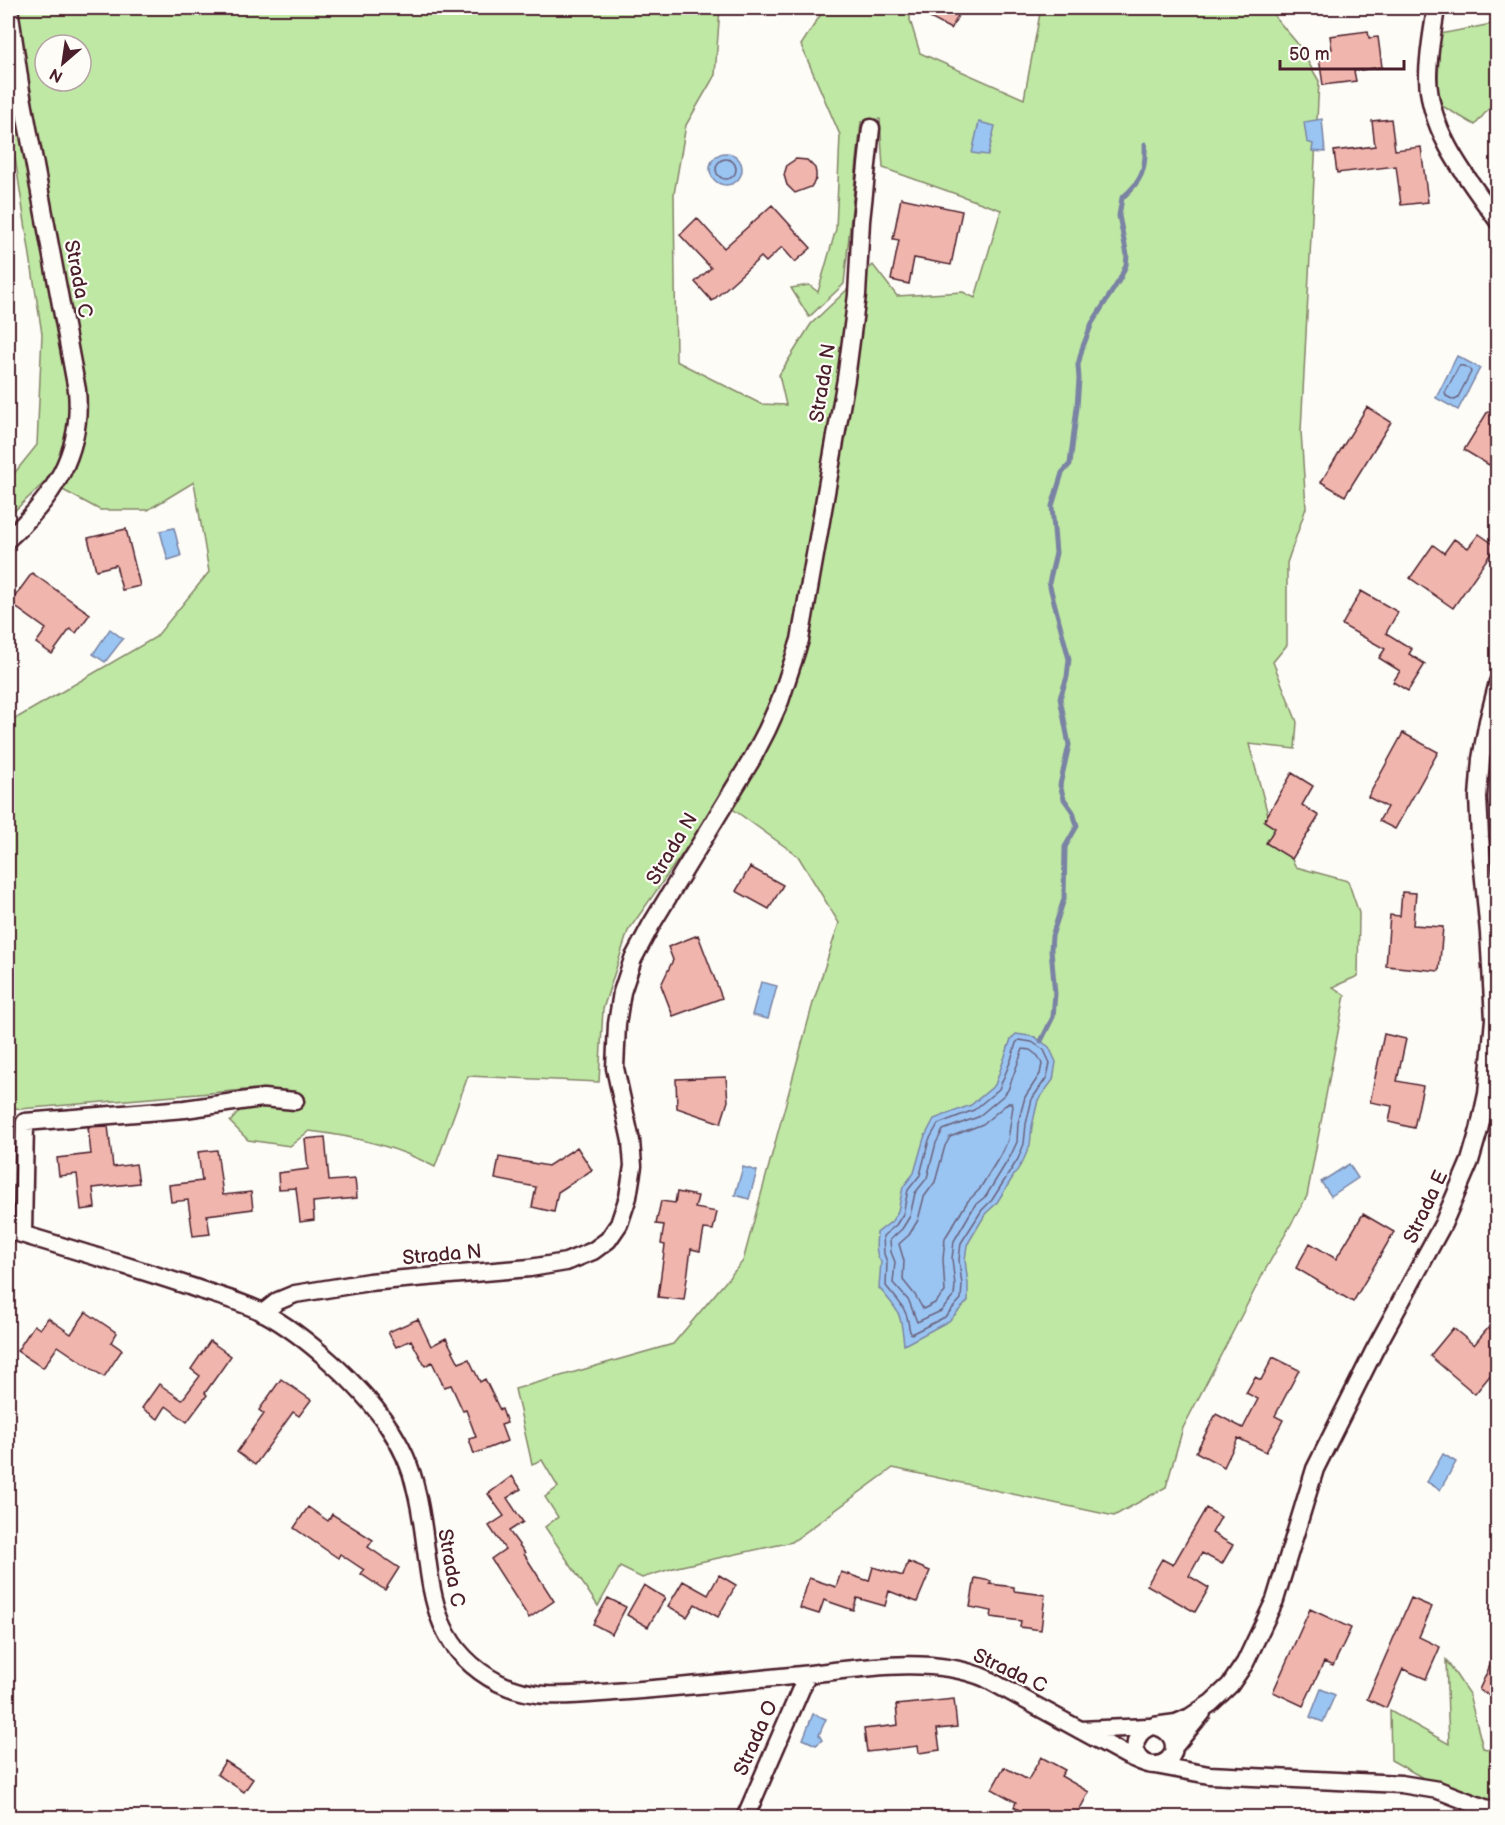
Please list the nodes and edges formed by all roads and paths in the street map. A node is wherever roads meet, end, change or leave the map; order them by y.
1 (9, 8) edge
2 (1436, 8) edge
3 (871, 128) dead end
4 (1497, 221) edge
5 (8, 538) edge
6 (1497, 682) edge
7 (295, 1101) dead end
8 (15, 1232) edge
9 (263, 1313) junction
10 (807, 1675) junction
11 (1211, 1703) junction
12 (1151, 1727) junction
13 (1080, 1730) junction
14 (1174, 1750) junction
15 (1150, 1764) junction
16 (1200, 1774) junction
17 (1487, 1812) edge
18 (745, 1818) edge

1 - 5 street, Strada C
2 - 4 street
3 - 9 street, Strada N
6 - 11 street, Strada E
7 - 8 street
8 - 9 street, Strada C
9 - 10 street, Strada C
10 - 13 street, Strada C
10 - 18 street, Strada O
11 - 12 street, Strada E
11 - 14 street, Strada E
12 - 13 street
12 - 14 street
12 - 15 street
13 - 15 street, Strada C
14 - 15 street
14 - 16 street
15 - 16 street, Strada C
16 - 17 street, Strada C

